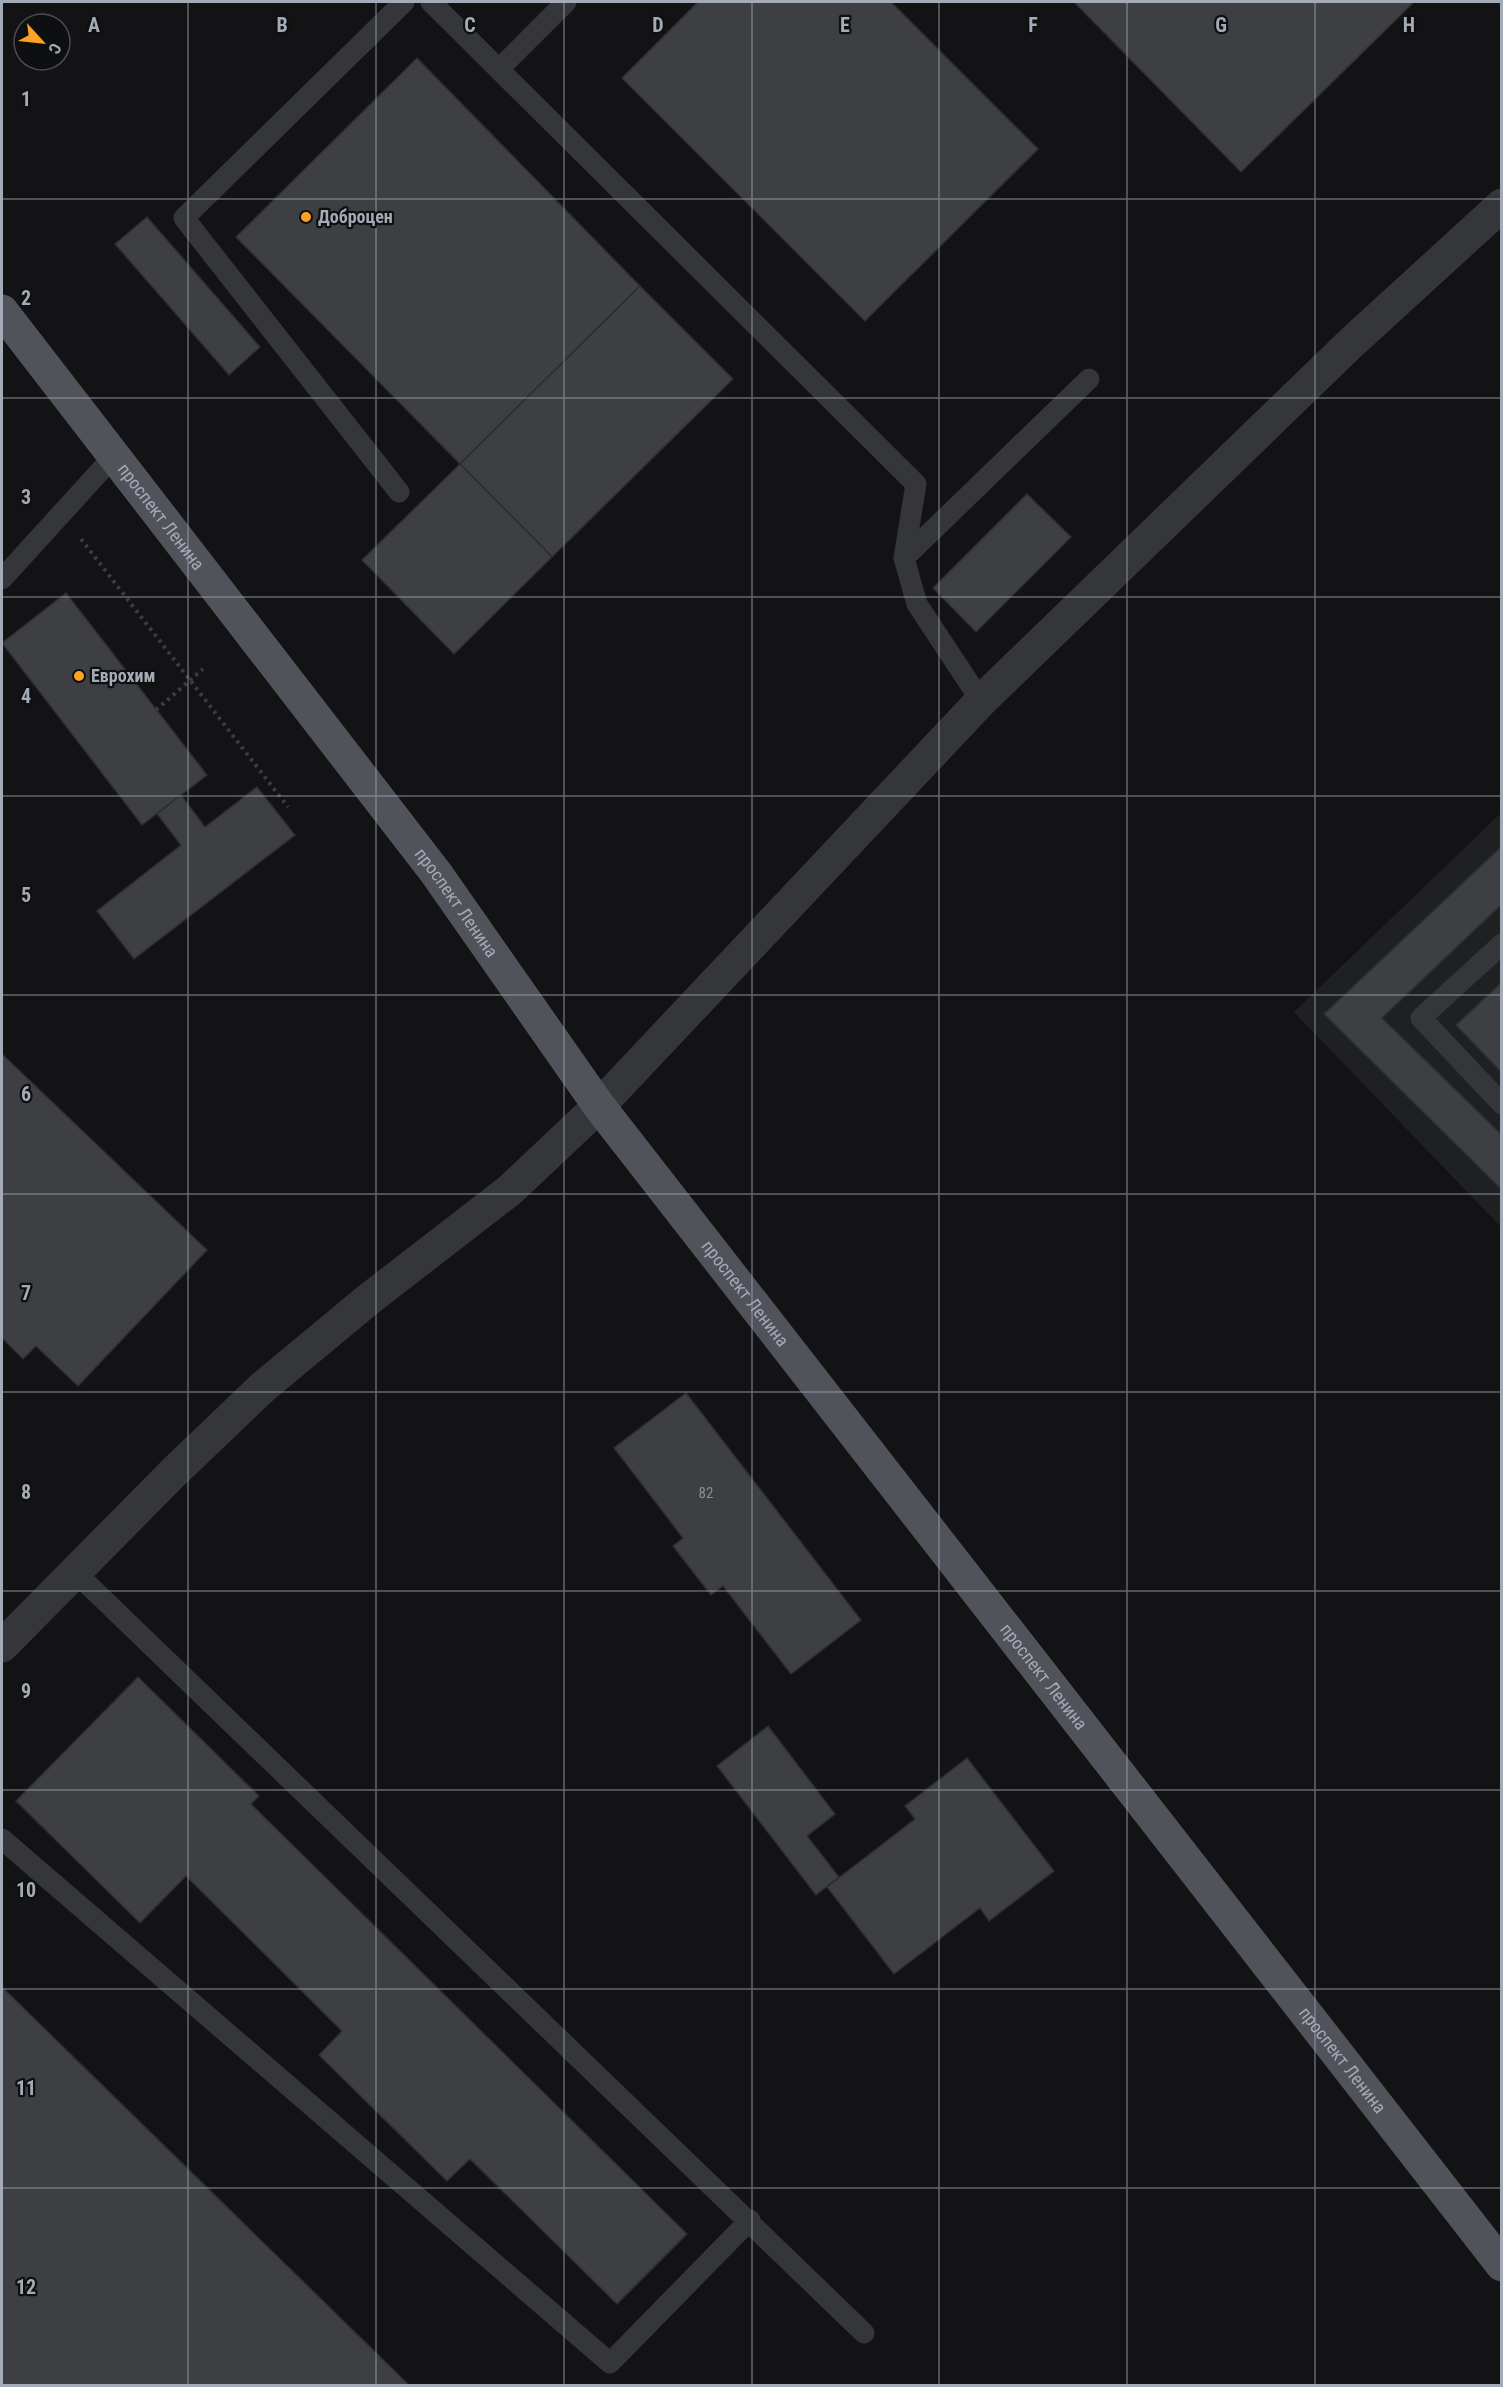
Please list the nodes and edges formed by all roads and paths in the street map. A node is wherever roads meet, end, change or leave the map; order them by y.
1 (404, 2) edge
2 (431, 2) edge
3 (566, 2) edge
4 (499, 69) junction
5 (1502, 205) edge
6 (2, 311) edge
7 (1089, 380) dead end
8 (112, 457) junction
9 (399, 492) dead end
10 (61, 514) junction
11 (904, 558) junction
12 (2, 579) edge
13 (203, 669) dead end
14 (190, 680) junction
15 (981, 701) junction
16 (156, 710) dead end
17 (288, 807) dead end
18 (1502, 944) edge
19 (1502, 1104) edge
20 (599, 1106) junction
21 (75, 1572) junction
22 (2, 1646) edge
23 (2, 1839) edge
24 (750, 2220) junction
25 (1502, 2265) edge
26 (864, 2333) dead end

1 - 9 lane
2 - 4 lane
3 - 4 lane
4 - 11 lane
5 - 15 street
6 - 8 main road, проспект Ленина
7 - 11 lane
8 - 10 lane
8 - 20 main road, проспект Ленина
10 - 12 lane
10 - 14 path
11 - 15 lane
13 - 14 path
14 - 16 path
14 - 17 path
15 - 20 street
18 - 19 lane
20 - 21 street
20 - 25 main road, проспект Ленина
21 - 22 street
21 - 24 lane
23 - 24 lane
24 - 26 lane

